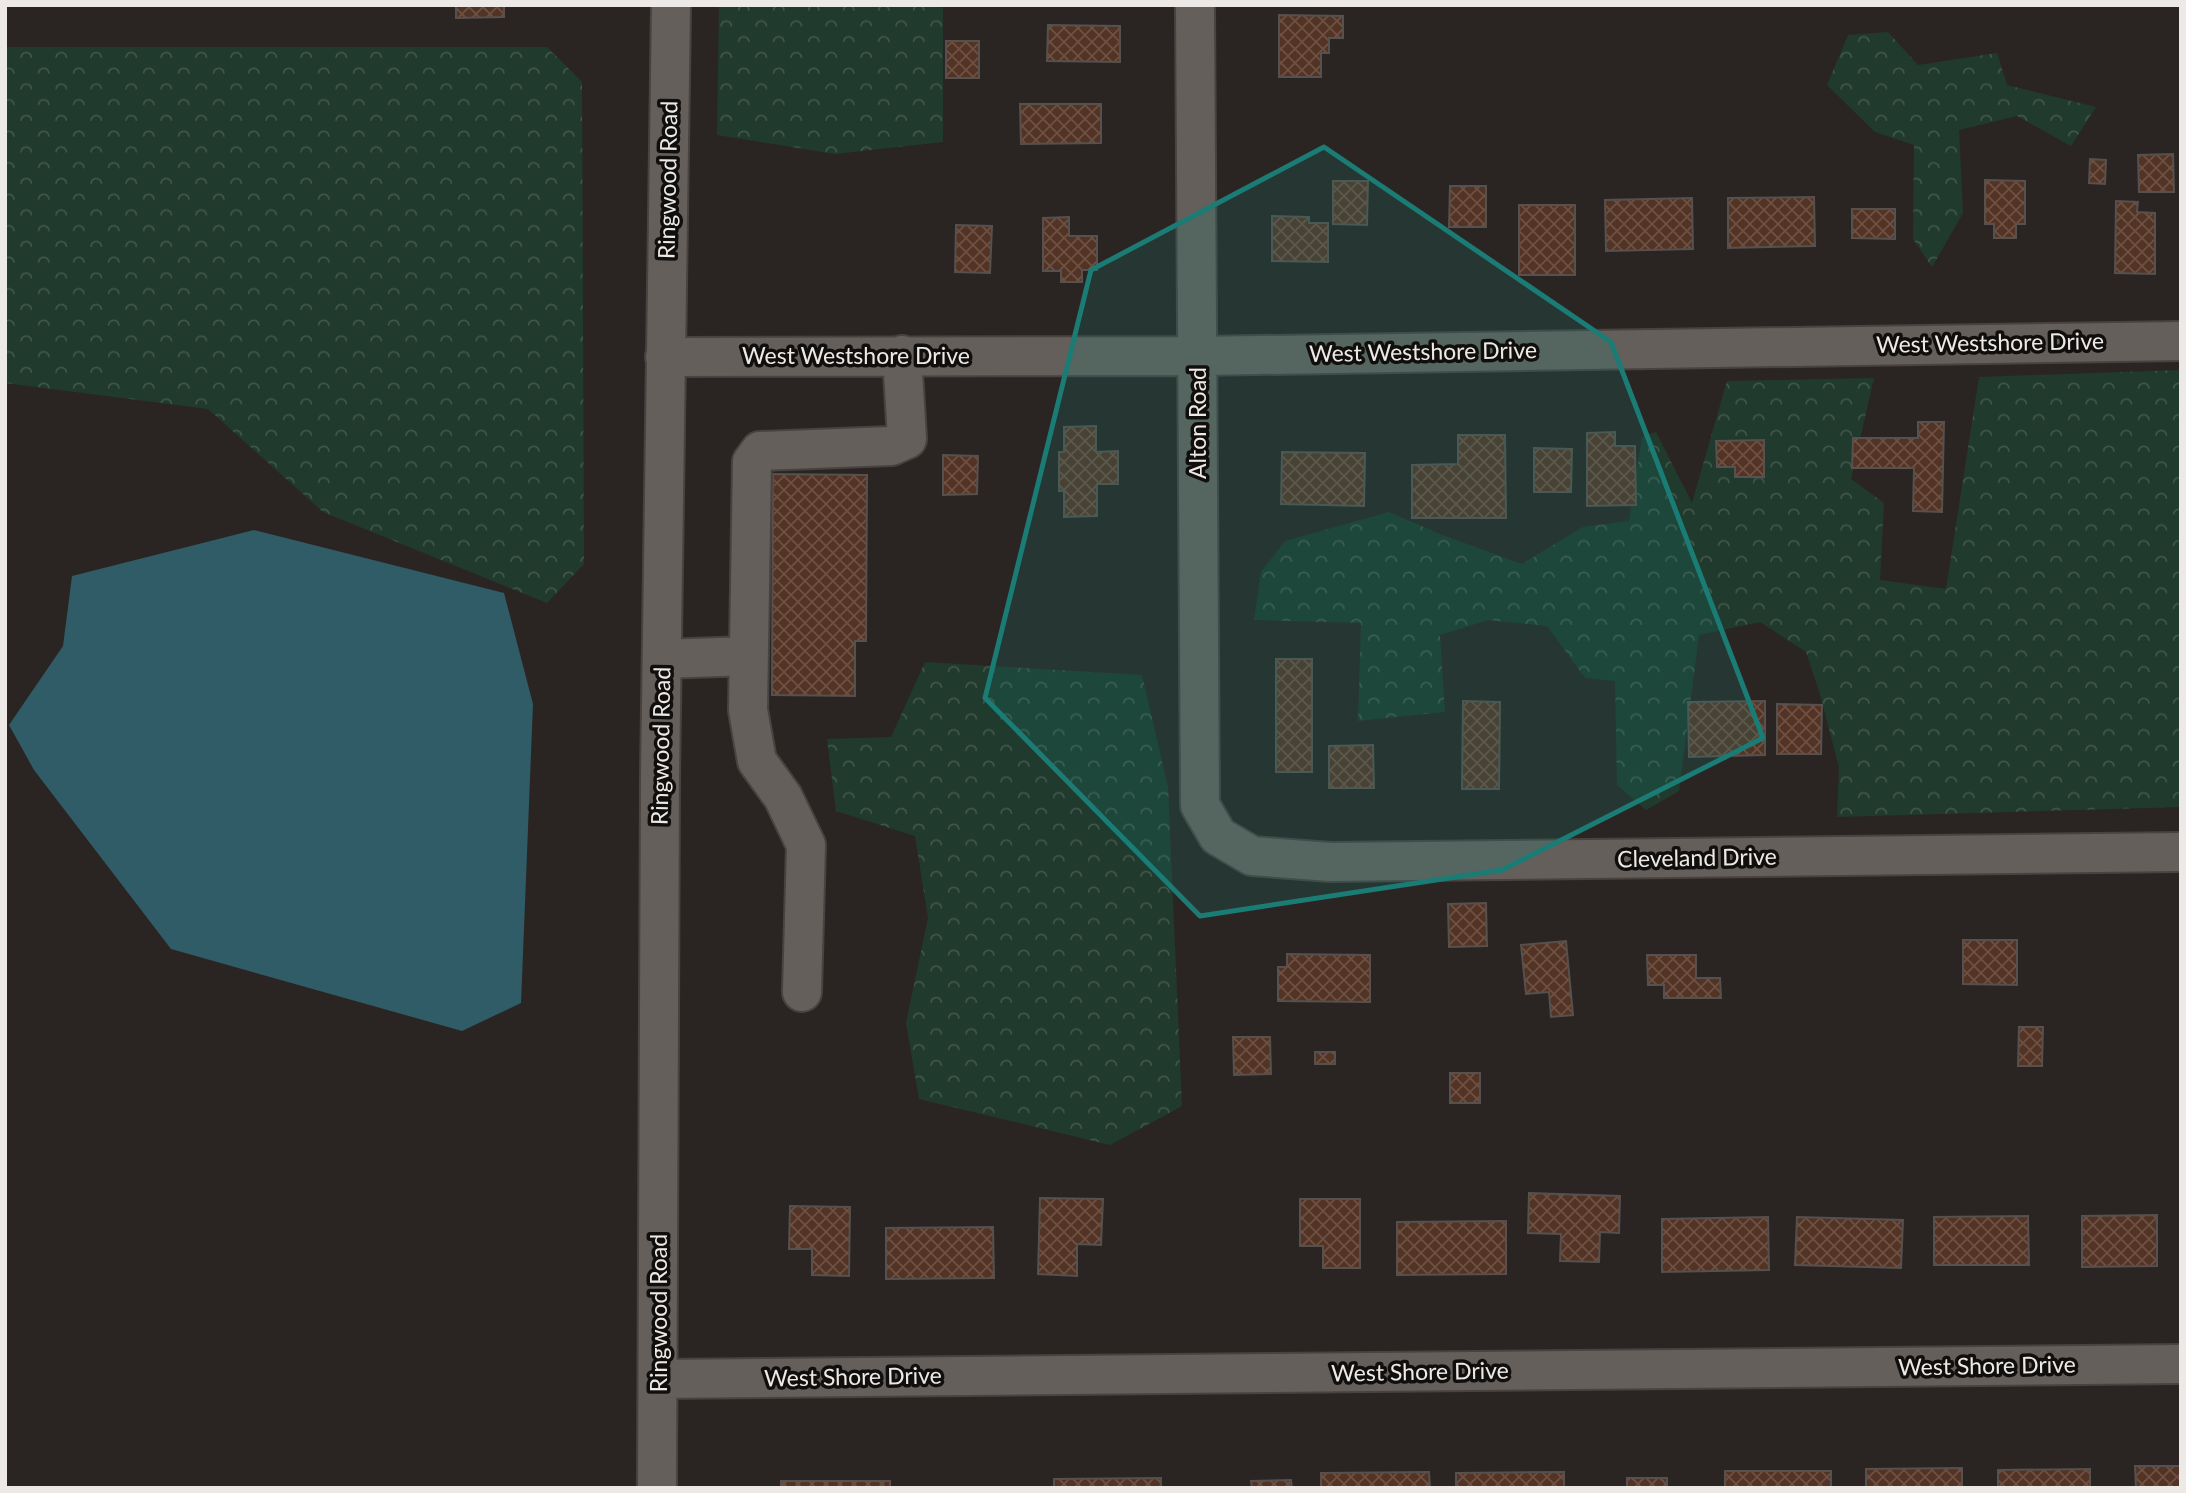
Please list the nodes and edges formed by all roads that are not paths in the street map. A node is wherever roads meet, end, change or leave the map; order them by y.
1 (671, 5) edge
2 (1195, 5) edge
3 (2181, 341) edge
4 (902, 355) junction
5 (1198, 356) junction
6 (665, 358) junction
7 (749, 656) junction
8 (662, 659) junction
9 (1218, 836) joint
10 (2181, 852) edge
11 (802, 992) dead end
12 (2181, 1364) edge
13 (659, 1379) junction
14 (657, 1488) edge

1 - 6 street, Ringwood Road
2 - 5 street, Alton Road
3 - 5 street, West Westshore Drive
4 - 5 street, West Westshore Drive
4 - 6 street, West Westshore Drive
4 - 7 street
5 - 9 street, Alton Road
6 - 8 street, Ringwood Road
7 - 8 street
7 - 11 street
8 - 13 street, Ringwood Road
9 - 10 street, Cleveland Drive
12 - 13 street, West Shore Drive
13 - 14 street, Ringwood Road

